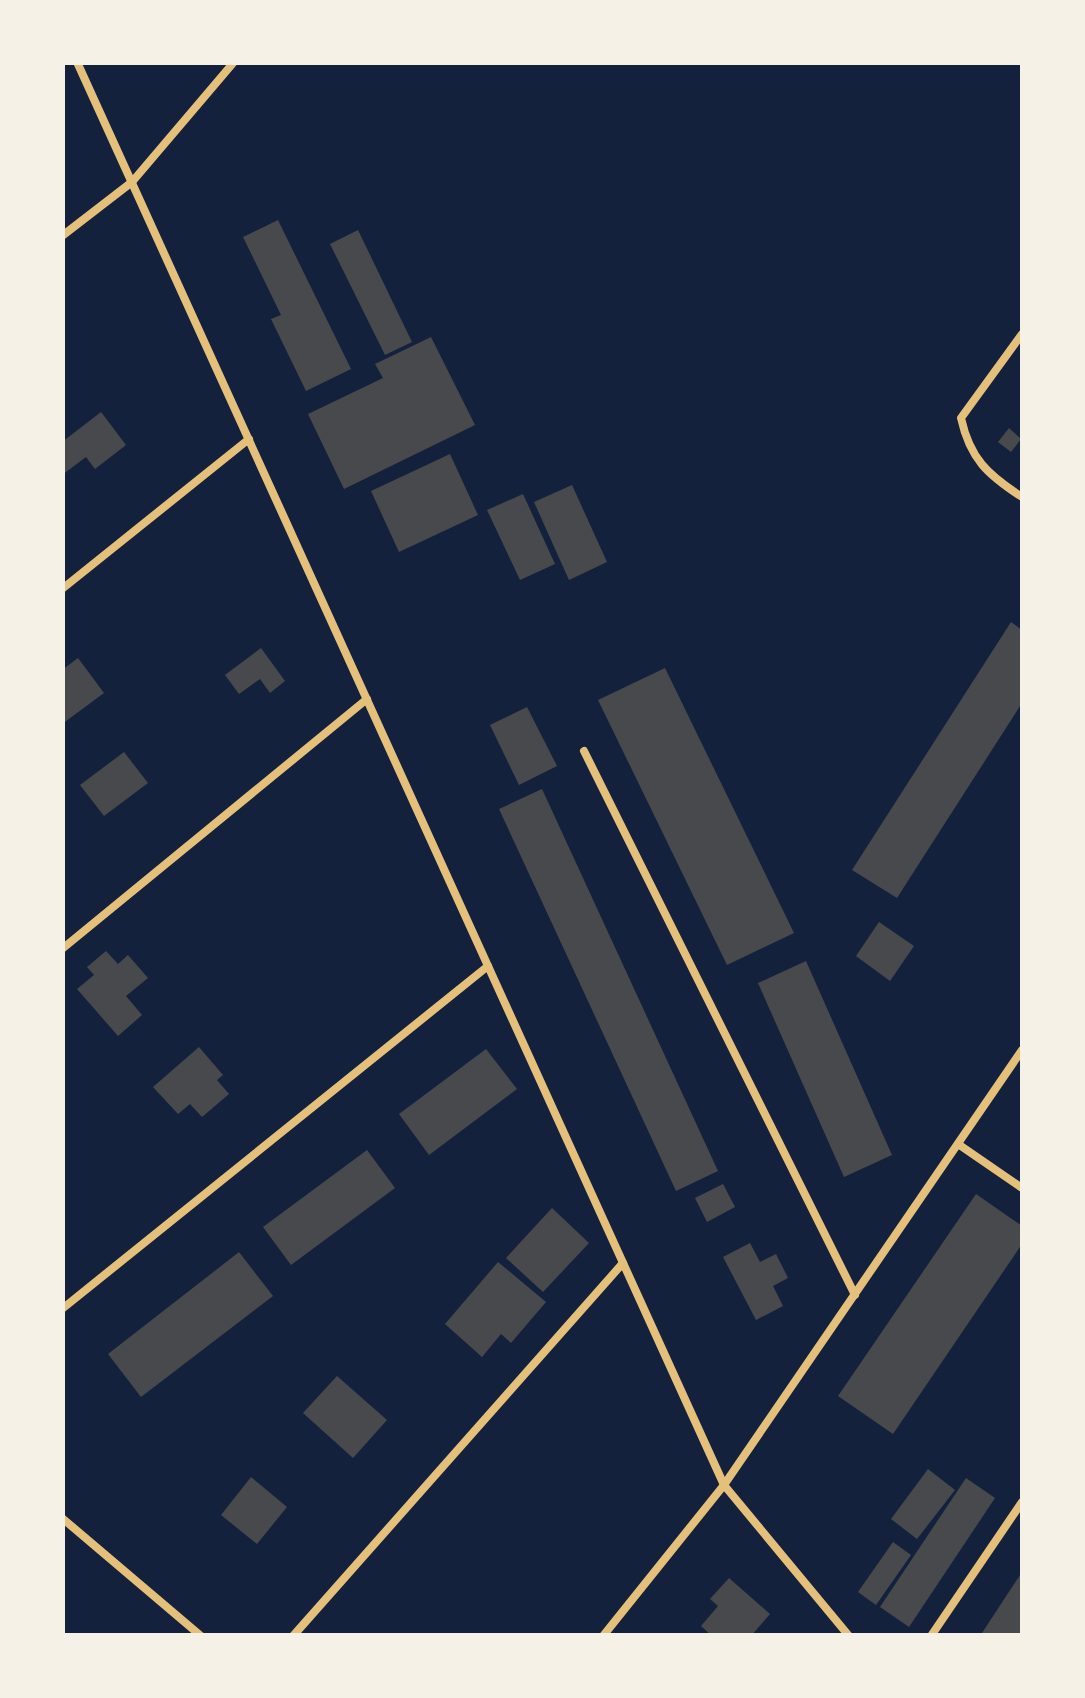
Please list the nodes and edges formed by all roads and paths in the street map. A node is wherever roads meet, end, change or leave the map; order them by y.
1 (77, 62) edge
2 (234, 62) edge
3 (132, 182) junction
4 (62, 236) edge
5 (1022, 334) edge
6 (249, 439) junction
7 (1022, 498) edge
8 (62, 589) edge
9 (367, 699) junction
10 (584, 751) dead end
11 (62, 949) edge
12 (488, 966) junction
13 (1022, 1050) edge
14 (958, 1144) junction
15 (1022, 1188) edge
16 (623, 1262) junction
17 (855, 1295) junction
18 (62, 1309) edge
19 (724, 1485) junction
20 (1022, 1502) edge
21 (62, 1518) edge
22 (201, 1636) edge
23 (293, 1636) edge
24 (602, 1636) edge
25 (849, 1636) edge
26 (931, 1636) edge

1 - 3 lane
2 - 3 lane
3 - 4 lane
3 - 6 lane
5 - 7 lane
6 - 8 lane
6 - 9 lane
9 - 11 lane
9 - 12 lane
10 - 17 lane
12 - 16 lane
12 - 18 lane
13 - 14 lane
14 - 15 lane
14 - 17 lane
16 - 19 lane
16 - 23 lane
17 - 19 lane
19 - 24 lane
19 - 25 lane
20 - 26 lane
21 - 22 lane

